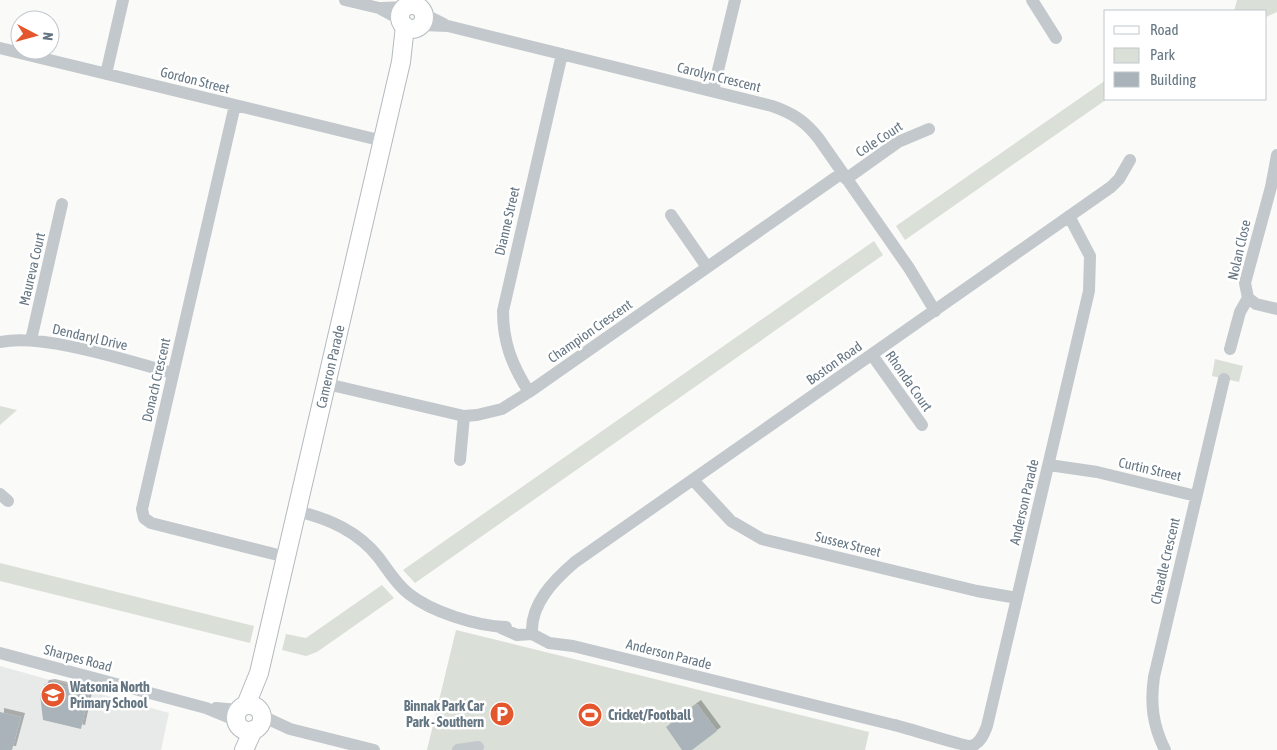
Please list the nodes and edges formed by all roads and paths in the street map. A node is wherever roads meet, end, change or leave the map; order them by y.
1 (123, 0) edge
2 (345, 0) edge
3 (735, 0) edge
4 (1032, 0) edge
5 (413, 14) edge
6 (1056, 38) dead end
7 (0, 48) edge
8 (562, 54) junction
9 (106, 74) junction
10 (713, 91) junction
11 (235, 105) junction
12 (929, 129) dead end
13 (383, 141) junction
14 (1277, 155) edge
15 (1130, 160) dead end
16 (844, 176) junction
17 (62, 204) dead end
18 (671, 215) dead end
19 (1066, 218) junction
20 (707, 267) junction
21 (1248, 298) junction
22 (938, 309) junction
23 (1277, 309) edge
24 (30, 340) junction
25 (0, 342) edge
26 (1230, 349) dead end
27 (872, 354) junction
28 (173, 372) junction
29 (1224, 379) dead end
30 (327, 384) junction
31 (529, 392) junction
32 (464, 416) junction
33 (922, 425) dead end
34 (460, 460) dead end
35 (1050, 461) junction
36 (697, 477) junction
37 (1196, 496) junction
38 (296, 515) junction
39 (286, 557) junction
40 (1016, 601) junction
41 (534, 628) junction
42 (0, 653) edge
43 (249, 718) junction
44 (478, 748) dead end
45 (242, 750) edge
46 (374, 750) edge
47 (458, 750) edge
48 (1165, 750) edge

1 - 9 street
2 - 5 street, Carolyn Crescent
3 - 10 street
4 - 6 street
5 - 8 street, Carolyn Crescent
5 - 13 street, Cameron Parade
7 - 9 street, Gordon Street
8 - 10 street, Carolyn Crescent
8 - 31 street, Dianne Street
9 - 11 street, Gordon Street
10 - 16 street, Carolyn Crescent
11 - 13 street, Gordon Street
11 - 28 street, Donach Crescent
12 - 16 street, Cole Court
13 - 30 street, Cameron Parade
14 - 21 street, Nolan Close
15 - 19 street, Boston Road
16 - 20 street, Champion Crescent
16 - 22 street, Carolyn Crescent
17 - 24 street, Maureva Court
18 - 20 street
19 - 22 street, Boston Road
19 - 35 street, Anderson Parade
20 - 31 street, Champion Crescent
21 - 23 street
21 - 26 street, Nolan Close
22 - 27 street, Boston Road
24 - 25 street, Dendaryl Drive
24 - 28 street, Dendaryl Drive
27 - 33 street, Rhonda Court
27 - 36 street, Boston Road
28 - 39 street, Donach Crescent
29 - 37 street, Cheadle Crescent
30 - 32 street, Champion Crescent
30 - 38 street, Cameron Parade
31 - 32 street, Champion Crescent
32 - 34 street
35 - 37 street, Curtin Street
35 - 40 street, Anderson Parade
36 - 40 street, Sussex Street
36 - 41 street, Boston Road
37 - 48 street, Cheadle Crescent
38 - 39 street, Cameron Parade
38 - 41 street, Anderson Parade
39 - 43 street, Cameron Parade
40 - 41 street, Anderson Parade
42 - 43 street, Sharpes Road
43 - 45 street, Cameron Parade
43 - 46 street, Sharpes Road
44 - 47 street

